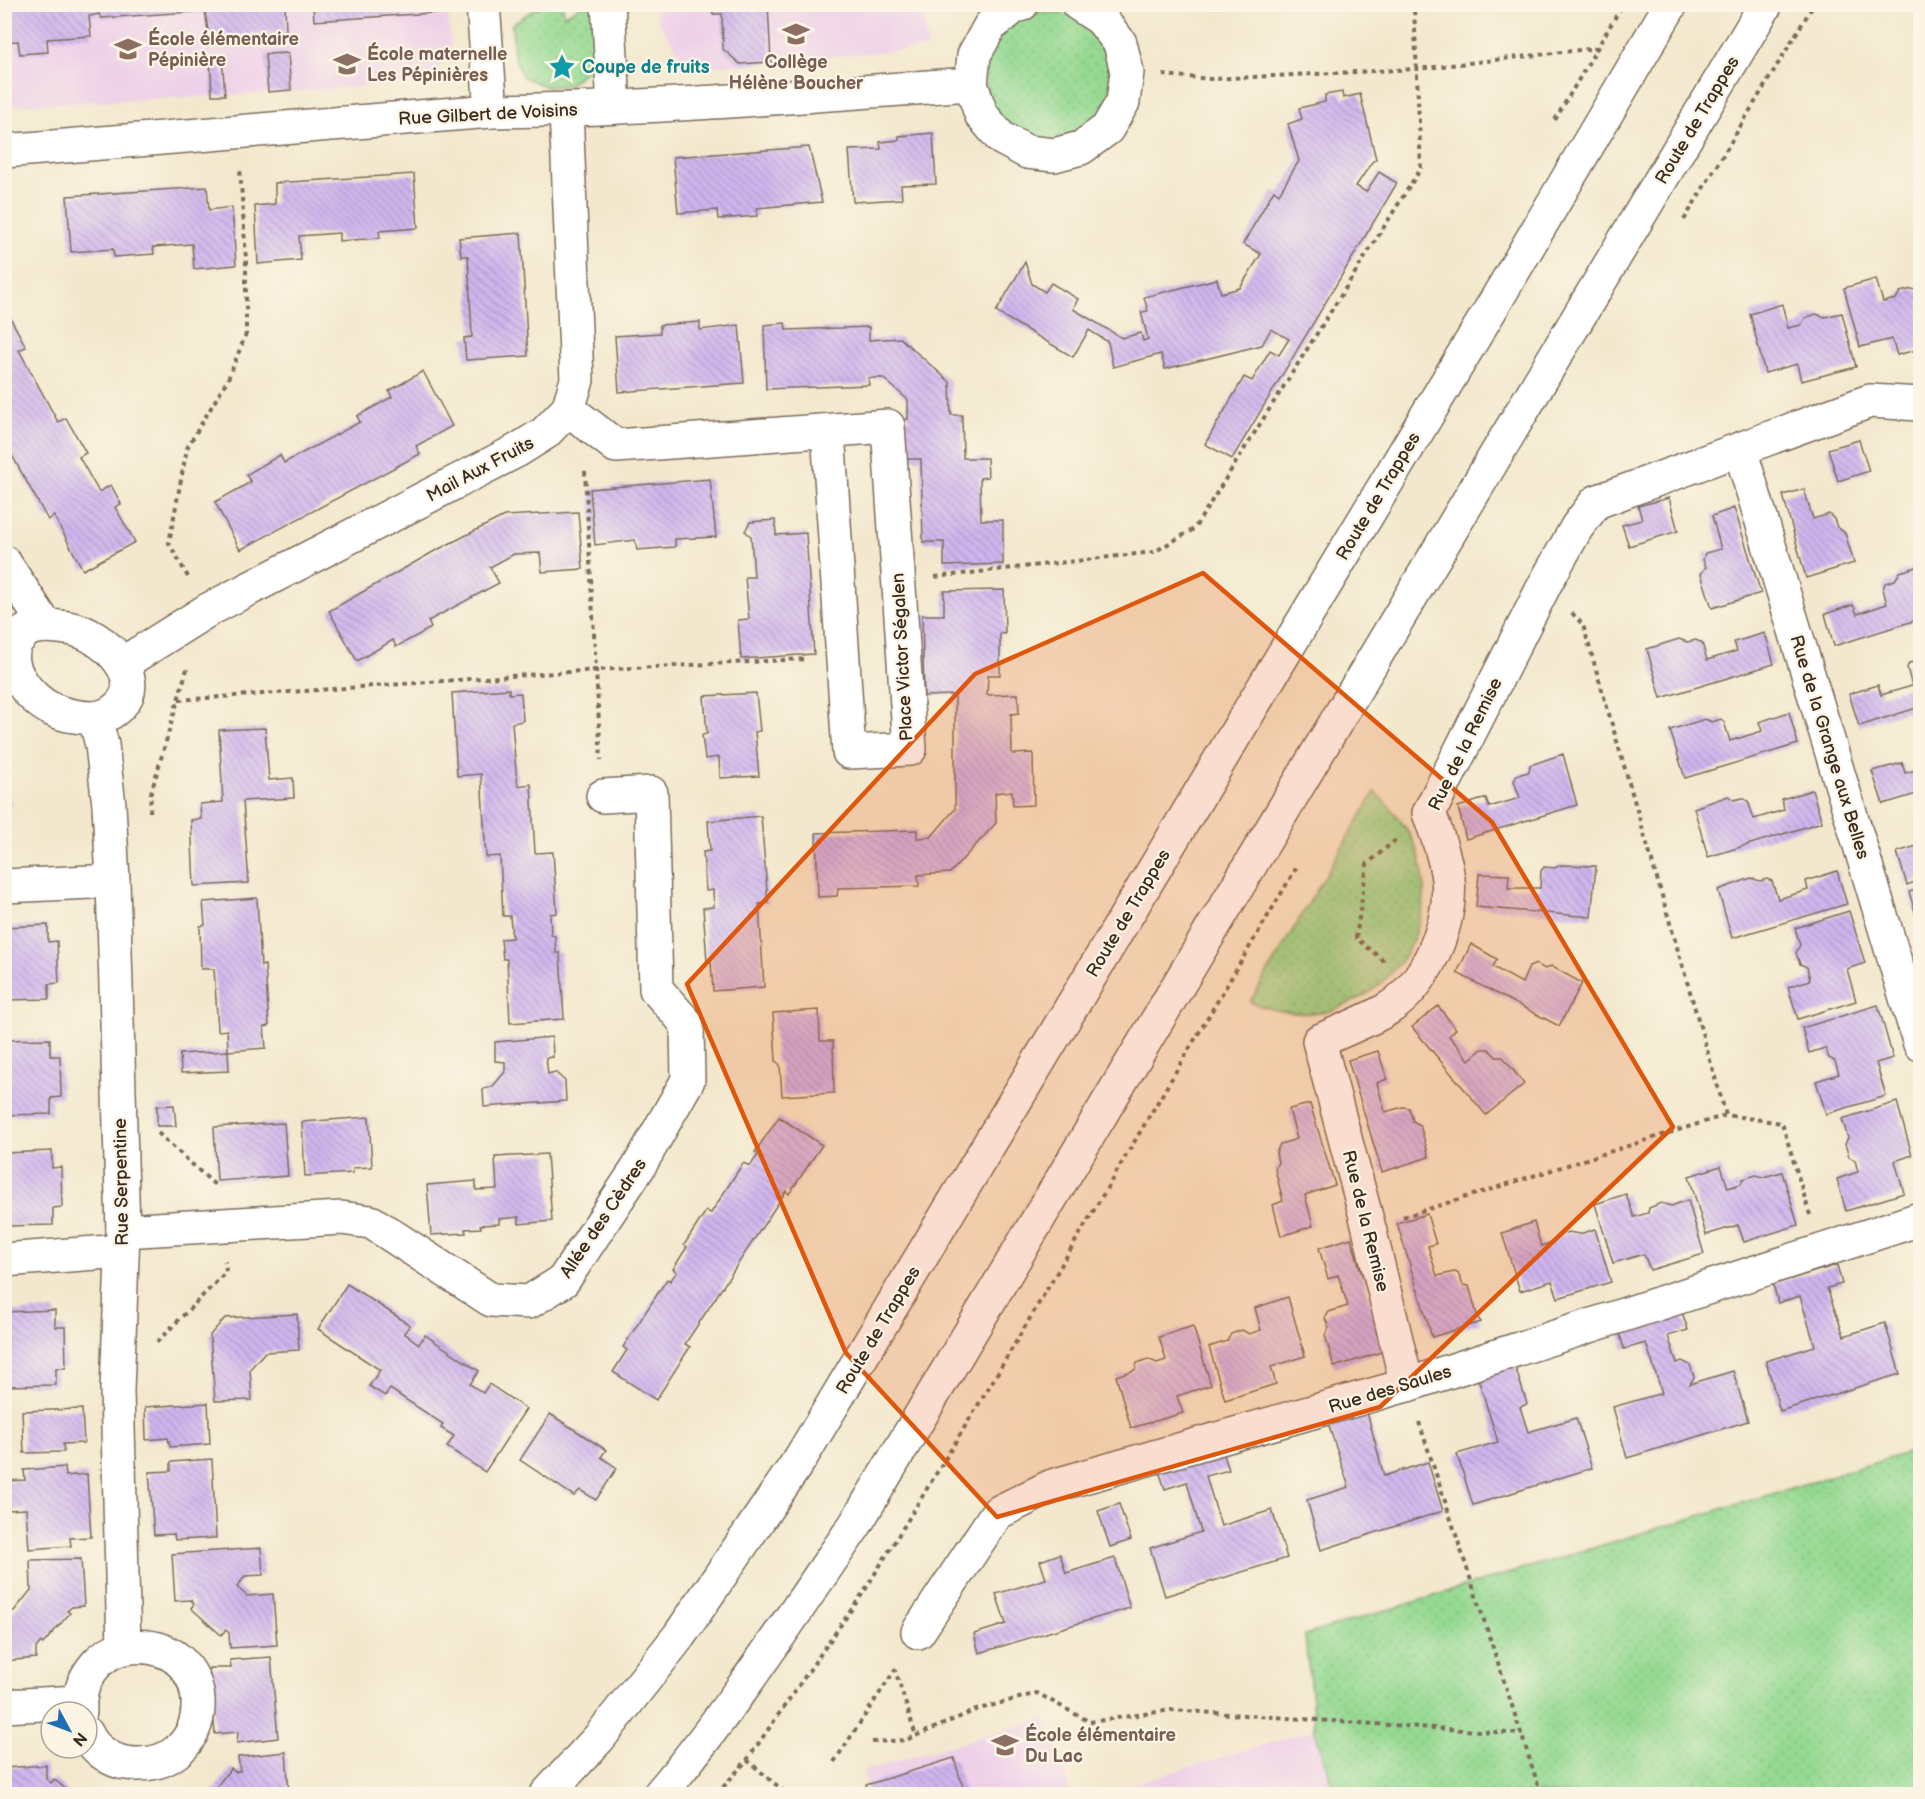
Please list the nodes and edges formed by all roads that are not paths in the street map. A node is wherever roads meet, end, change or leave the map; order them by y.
1 (483, 4) edge
2 (608, 4) edge
3 (1022, 4) edge
4 (1078, 4) edge
5 (1671, 4) edge
6 (1766, 4) edge
7 (971, 84) junction
8 (614, 107) junction
9 (566, 110) junction
10 (491, 111) junction
11 (4, 151) edge
12 (1920, 404) edge
13 (568, 410) junction
14 (828, 430) junction
15 (1740, 449) junction
16 (4, 562) edge
17 (46, 626) junction
18 (122, 664) junction
19 (19, 696) edge
20 (95, 718) junction
21 (603, 796) road end
22 (113, 880) junction
23 (4, 886) edge
24 (1920, 1044) edge
25 (1920, 1219) edge
26 (122, 1241) junction
27 (4, 1260) edge
28 (1407, 1385) junction
29 (918, 1632) dead end
30 (124, 1647) junction
31 (81, 1700) edge
32 (4, 1706) edge
33 (39, 1706) edge
34 (99, 1749) edge
35 (547, 1794) edge
36 (660, 1794) edge

1 - 10 street
2 - 8 street
3 - 7 street
4 - 7 street
5 - 35 street, Route de Trappes
6 - 36 street, Route de Trappes
7 - 8 street, Rue Gilbert de Voisins
8 - 9 street, Rue Gilbert de Voisins
9 - 10 street, Rue Gilbert de Voisins
9 - 13 street, Mail Aux Fruits
10 - 11 street, Rue Gilbert de Voisins
12 - 15 street, Rue de la Remise
13 - 14 street, Place Victor Ségalen
13 - 18 street, Mail Aux Fruits
14 - 14 street, Place Victor Ségalen
15 - 24 street, Rue de la Grange aux Belles
15 - 28 street, Rue de la Remise
16 - 17 street
17 - 18 street
17 - 19 street
18 - 20 street
19 - 20 street
20 - 22 street, Rue Serpentine
21 - 26 street, Allée des Cèdres
22 - 23 street
22 - 26 street, Rue Serpentine
25 - 28 street, Rue des Saules
26 - 27 street, Allée des Cèdres
26 - 30 street, Rue Serpentine
28 - 29 street, Rue des Saules
30 - 31 street
30 - 34 street
32 - 33 street

